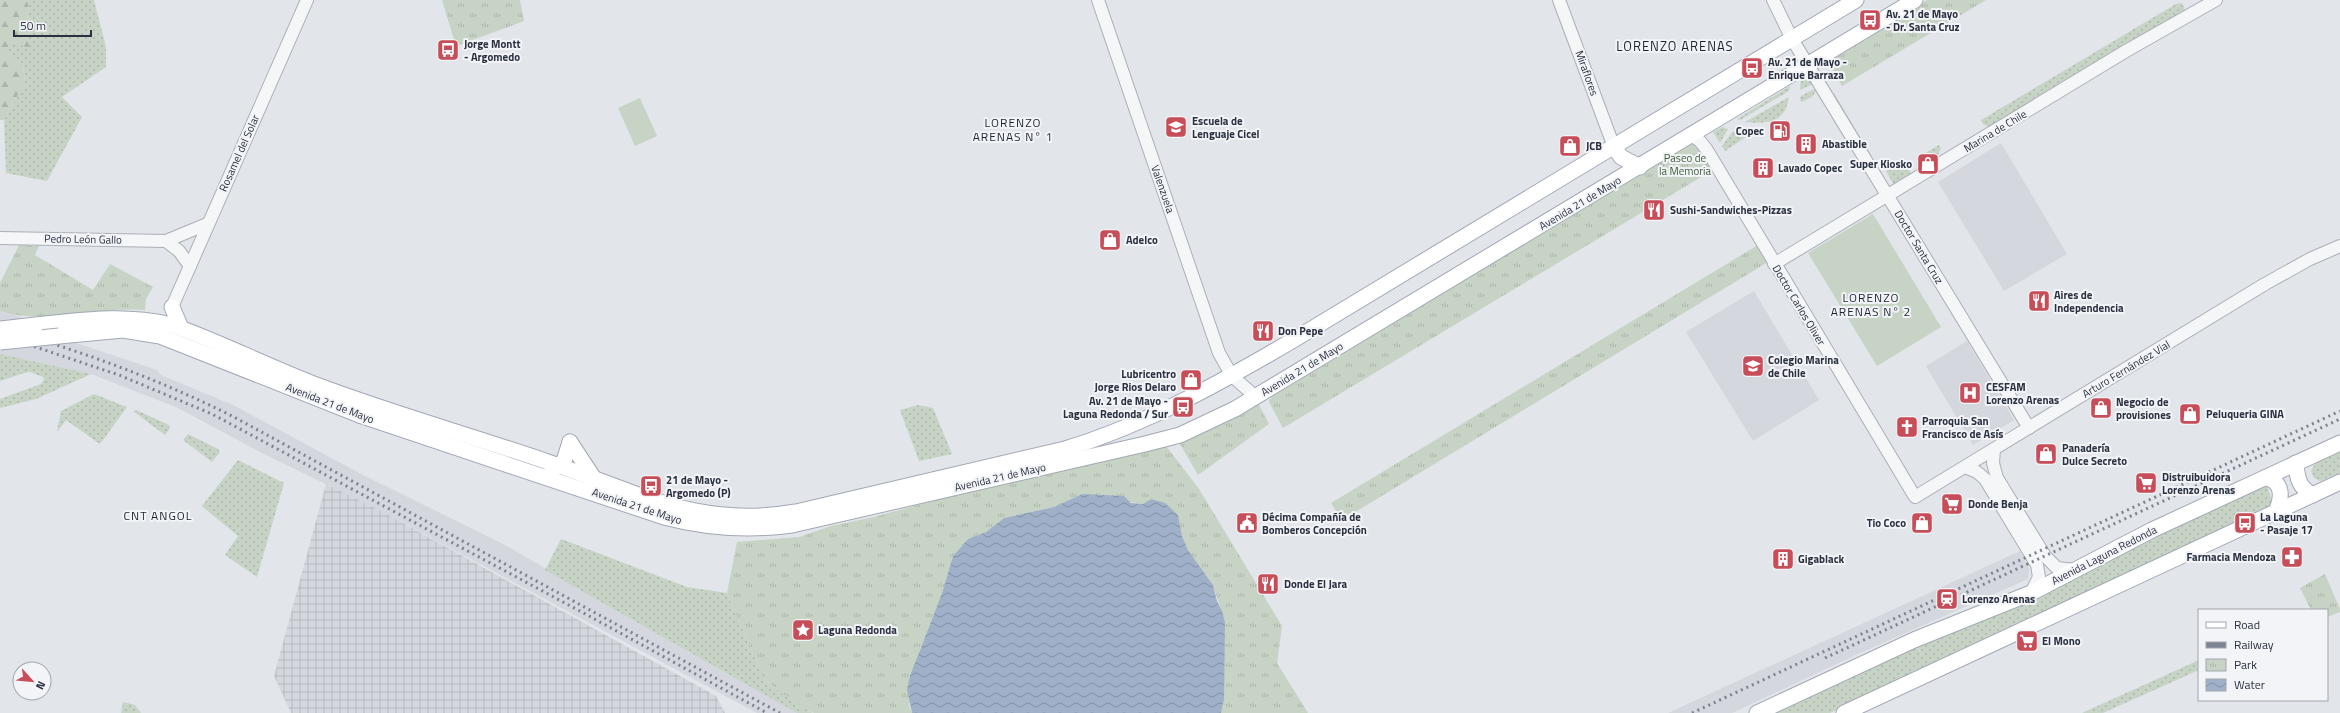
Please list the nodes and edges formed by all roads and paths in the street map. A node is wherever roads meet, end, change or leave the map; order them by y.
1 (307, 0) edge
2 (1098, 0) edge
3 (1560, 0) edge
4 (1773, 0) edge
5 (1856, 0) edge
6 (1916, 0) edge
7 (2216, 0) edge
8 (1792, 39) junction
9 (1809, 65) junction
10 (1692, 136) junction
11 (1614, 146) junction
12 (1640, 167) junction
13 (1888, 196) junction
14 (207, 224) junction
15 (0, 238) edge
16 (166, 241) junction
17 (2340, 246) edge
18 (1774, 264) junction
19 (190, 266) junction
20 (172, 307) junction
21 (155, 321) junction
22 (181, 328) junction
23 (0, 329) edge
24 (0, 342) edge
25 (1232, 376) junction
26 (1256, 397) junction
27 (2029, 428) junction
28 (2340, 443) edge
29 (1994, 449) junction
30 (2296, 463) junction
31 (559, 466) junction
32 (1965, 467) junction
33 (538, 474) junction
34 (2266, 478) junction
35 (595, 480) junction
36 (2340, 482) edge
37 (2313, 495) junction
38 (1915, 497) joint
39 (2276, 512) junction
40 (2076, 570) junction
41 (2031, 593) junction
42 (1757, 713) edge
43 (1844, 713) edge

1 - 14 street, Rosamel del Solar
2 - 25 street, Valenzuela
3 - 11 street, Miraflores
4 - 8 street, Doctor Santa Cruz
5 - 8 main road, Avenida 21 de Mayo
6 - 9 main road, Avenida 21 de Mayo
7 - 13 street, Marina de Chile
8 - 9 street, Doctor Santa Cruz
8 - 11 main road, Avenida 21 de Mayo
9 - 10 main road, Avenida 21 de Mayo
9 - 13 street, Doctor Santa Cruz
10 - 12 main road, Avenida 21 de Mayo
10 - 18 street, Doctor Carlos Oliver
11 - 12 main road
11 - 25 main road, Avenida 21 de Mayo
12 - 26 main road, Avenida 21 de Mayo
13 - 18 street, Marina de Chile
13 - 27 street, Doctor Santa Cruz
14 - 16 street, Pedro León Gallo
14 - 19 street, Rosamel del Solar
15 - 16 street, Pedro León Gallo
16 - 19 street
17 - 27 street, Arturo Fernández Vial
18 - 38 street, Doctor Carlos Oliver
19 - 20 street, Rosamel del Solar
20 - 21 main road
20 - 22 main road
21 - 22 main road, Avenida 21 de Mayo
21 - 23 main road, Avenida 21 de Mayo, bridge
22 - 31 main road, Avenida 21 de Mayo
24 - 33 main road, Avenida 21 de Mayo, bridge
25 - 26 street, Valenzuela
25 - 35 main road, Avenida 21 de Mayo
26 - 33 main road, Avenida 21 de Mayo
27 - 29 street, Arturo Fernández Vial
28 - 30 main road, Avenida Laguna Redonda
29 - 32 street, Arturo Fernández Vial
29 - 40 street
30 - 34 main road, Avenida Laguna Redonda
30 - 37 main road
31 - 33 main road
31 - 35 main road, Avenida 21 de Mayo
31 - 35 main road
32 - 38 street, Arturo Fernández Vial
32 - 41 street
34 - 39 main road
34 - 40 main road, Avenida Laguna Redonda
36 - 37 main road
37 - 39 main road
39 - 43 main road
40 - 41 main road, Avenida Laguna Redonda
41 - 42 main road, Avenida Laguna Redonda

